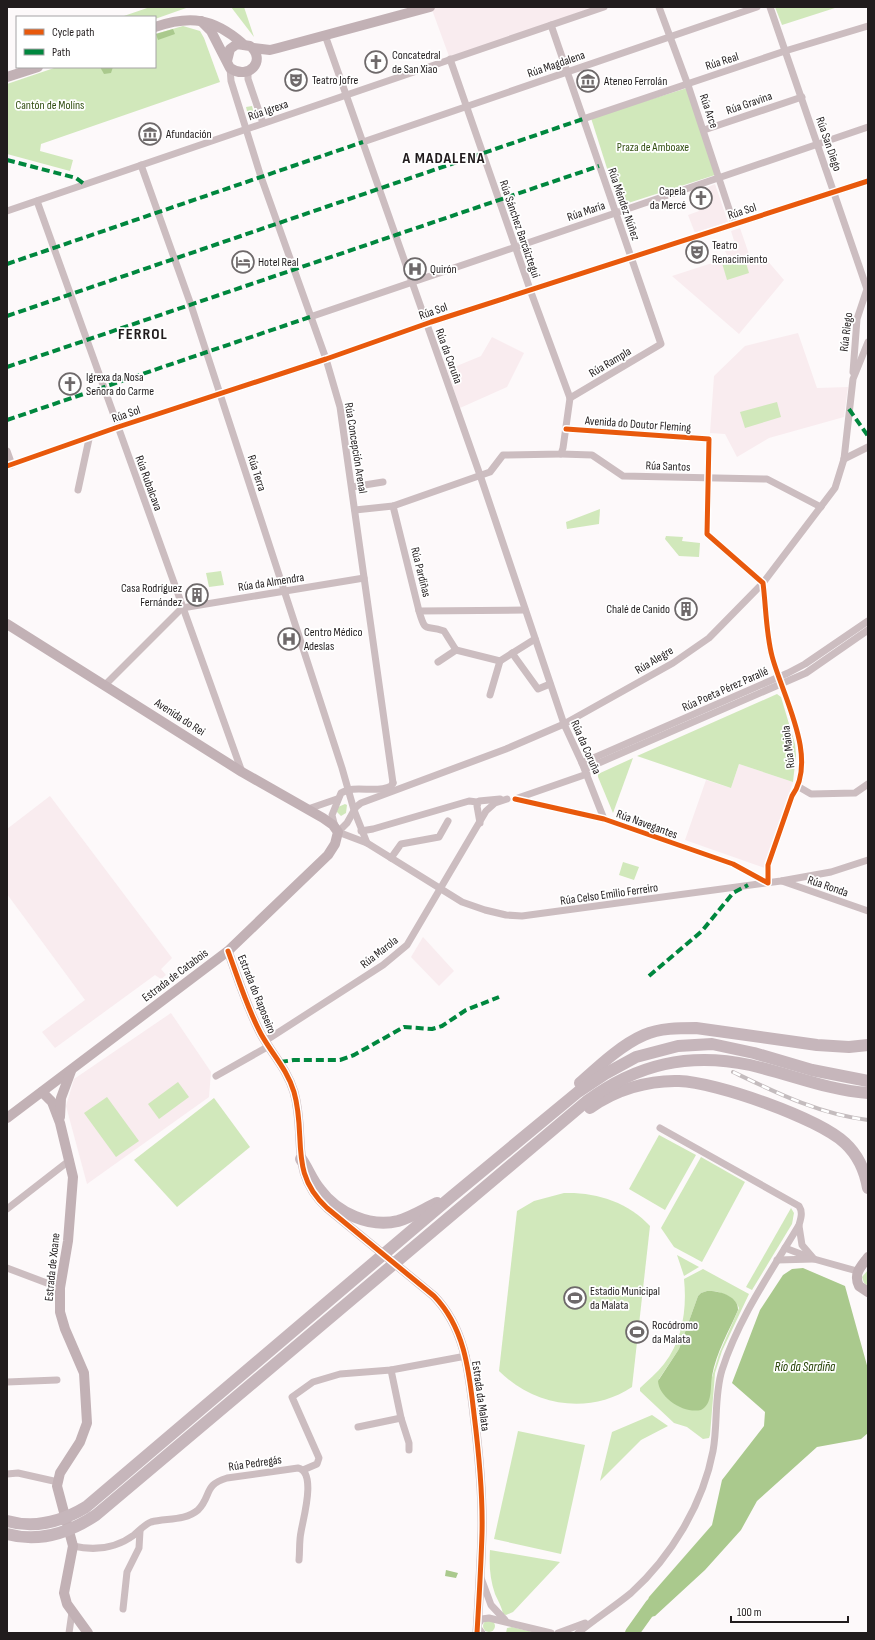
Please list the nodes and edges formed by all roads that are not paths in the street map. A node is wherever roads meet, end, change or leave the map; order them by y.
1 (430, 7) edge
2 (604, 7) edge
3 (659, 7) edge
4 (757, 7) edge
5 (770, 7) edge
6 (202, 21) junction
7 (551, 25) junction
8 (868, 26) edge
9 (156, 27) edge
10 (325, 35) junction
11 (670, 37) junction
12 (242, 43) junction
13 (253, 48) junction
14 (278, 48) junction
15 (785, 51) junction
16 (450, 59) junction
17 (256, 63) junction
18 (229, 64) junction
19 (35, 68) edge
20 (248, 71) junction
21 (567, 72) junction
22 (7, 77) edge
23 (688, 84) junction
24 (346, 95) junction
25 (802, 98) junction
26 (465, 107) junction
27 (583, 119) junction
28 (263, 123) junction
29 (868, 127) edge
30 (246, 129) junction
31 (704, 130) junction
32 (363, 142) junction
33 (818, 144) junction
34 (141, 165) junction
35 (719, 178) junction
36 (868, 181) edge
37 (834, 192) junction
38 (37, 201) junction
39 (7, 211) edge
40 (616, 213) junction
41 (734, 224) junction
42 (515, 247) junction
43 (631, 257) junction
44 (412, 282) junction
45 (867, 289) edge
46 (530, 290) junction
47 (310, 316) junction
48 (426, 324) junction
49 (868, 342) edge
50 (661, 344) joint
51 (326, 360) junction
52 (852, 379) junction
53 (219, 394) junction
54 (570, 398) junction
55 (849, 410) joint
56 (118, 427) junction
57 (566, 429) junction
58 (89, 439) junction
59 (868, 447) edge
60 (7, 451) edge
61 (561, 454) junction
62 (844, 459) junction
63 (9, 465) edge
64 (480, 475) junction
65 (708, 479) junction
66 (383, 482) dead end
67 (352, 487) junction
68 (78, 490) dead end
69 (393, 506) junction
70 (821, 507) junction
71 (355, 510) junction
72 (364, 578) junction
73 (763, 583) junction
74 (284, 591) junction
75 (182, 608) junction
76 (524, 610) junction
77 (419, 611) junction
78 (868, 621) edge
79 (7, 624) edge
80 (868, 630) edge
81 (535, 639) junction
82 (456, 650) junction
83 (512, 653) junction
84 (500, 661) junction
85 (438, 662) dead end
86 (781, 680) junction
87 (550, 684) junction
88 (105, 685) junction
89 (490, 695) dead end
90 (564, 724) junction
91 (585, 769) junction
92 (242, 772) junction
93 (393, 782) junction
94 (868, 784) edge
95 (799, 787) junction
96 (401, 789) junction
97 (348, 790) junction
98 (337, 799) junction
99 (507, 799) junction
100 (515, 799) junction
101 (486, 800) junction
102 (478, 806) junction
103 (308, 809) junction
104 (488, 809) junction
105 (354, 810) junction
106 (604, 819) junction
107 (448, 821) dead end
108 (480, 823) junction
109 (362, 831) junction
110 (338, 832) junction
111 (368, 843) junction
112 (391, 858) junction
113 (868, 860) edge
114 (782, 881) junction
115 (768, 883) junction
116 (441, 888) junction
117 (868, 911) edge
118 (228, 951) junction
119 (267, 1044) junction
120 (868, 1045) edge
121 (72, 1070) junction
122 (216, 1076) dead end
123 (868, 1081) edge
124 (52, 1085) junction
125 (42, 1092) junction
126 (868, 1093) edge
127 (61, 1098) junction
128 (8, 1113) edge
129 (60, 1124) junction
130 (660, 1128) dead end
131 (522, 1138) junction
132 (540, 1142) junction
133 (301, 1159) junction
134 (70, 1160) junction
135 (868, 1188) edge
136 (451, 1197) junction
137 (318, 1200) joint
138 (7, 1209) edge
139 (799, 1226) junction
140 (785, 1248) junction
141 (814, 1259) junction
142 (777, 1260) junction
143 (864, 1264) edge
144 (7, 1268) edge
145 (60, 1288) junction
146 (867, 1294) edge
147 (466, 1356) junction
148 (391, 1370) junction
149 (57, 1380) dead end
150 (7, 1382) edge
151 (401, 1418) junction
152 (358, 1428) dead end
153 (409, 1450) dead end
154 (303, 1470) junction
155 (7, 1474) edge
156 (58, 1482) junction
157 (7, 1521) edge
158 (140, 1531) junction
159 (7, 1534) edge
160 (72, 1542) junction
161 (299, 1560) dead end
162 (480, 1573) junction
163 (123, 1609) dead end
164 (72, 1612) junction
165 (600, 1616) junction
166 (505, 1620) junction
167 (478, 1631) edge
168 (69, 1633) edge
169 (88, 1633) edge
170 (551, 1633) edge
171 (558, 1633) edge
172 (578, 1633) edge

1 - 10 main road
2 - 7 street, Rúa Igrexa
3 - 11 street, Rúa Arce
4 - 11 street, Rúa Magdalena
5 - 15 street, Rúa San Diego
6 - 9 main road
6 - 12 main road
6 - 18 main road
7 - 16 street, Rúa Igrexa
7 - 21 street, Rúa Méndez Núñez
8 - 15 street, Rúa Real
10 - 14 main road
10 - 24 street, Rúa da Coruña
11 - 21 street, Rúa Magdalena
11 - 23 street, Rúa Arce
12 - 13 main road
12 - 18 main road
13 - 14 main road
13 - 17 main road
14 - 17 main road
15 - 23 street, Rúa Real
15 - 25 street, Rúa San Diego
16 - 24 street, Rúa Igrexa
16 - 26 street, Rúa Sánchez Barcáiztegui
17 - 20 main road
18 - 20 main road
18 - 30 street, Rúa Concepción Arenal
19 - 22 main road
20 - 28 street
21 - 26 street, Rúa Magdalena
21 - 27 street, Rúa Méndez Núñez
23 - 27 street, Rúa Real
23 - 31 street, Rúa Arce
24 - 28 street, Rúa Igrexa
24 - 32 street, Rúa da Coruña
25 - 31 street, Rúa Gravina
25 - 33 street, Rúa San Diego
26 - 32 street, Rúa Magdalena
26 - 42 street, Rúa Sánchez Barcáiztegui
27 - 40 street, Rúa Méndez Núñez
28 - 30 street, Rúa Igrexa
29 - 33 street, Rúa María
30 - 34 street, Rúa Igrexa
30 - 47 street, Rúa Concepción Arenal
31 - 35 street, Rúa Arce
32 - 44 street, Rúa da Coruña
33 - 35 street, Rúa María
33 - 37 street, Rúa San Diego
34 - 38 street, Rúa Igrexa
34 - 53 street, Rúa Terra
35 - 40 street, Rúa María
35 - 41 street, Rúa Arce
36 - 37 street, Rúa Sol
37 - 41 street, Rúa Sol
37 - 45 street, Rúa San Diego
38 - 39 street, Rúa Igrexa
38 - 56 street, Rúa Rubalcava
40 - 42 street, Rúa María
40 - 43 street, Rúa Méndez Núñez
41 - 43 street, Rúa Sol
42 - 44 street, Rúa María
42 - 46 street, Rúa Sánchez Barcáiztegui
43 - 46 street, Rúa Sol
43 - 50 street, Rúa Méndez Núñez
44 - 47 street, Rúa María
44 - 48 street, Rúa da Coruña
45 - 52 street, Rúa Riego
46 - 48 street, Rúa Sol
46 - 54 street, Rúa Sánchez Barcáiztegui
47 - 51 street, Rúa Concepción Arenal
48 - 51 street, Rúa Sol
48 - 64 street, Rúa da Coruña
49 - 52 street
50 - 54 street, Rúa Rampla
51 - 53 street, Rúa Sol
51 - 67 street, Rúa Concepción Arenal
52 - 55 street, Rúa Riego
53 - 56 street, Rúa Sol
53 - 74 street, Rúa Terra
54 - 57 street, Rúa Sánchez Barcáiztegui
55 - 62 street, Rúa Alegre
56 - 58 street, Rúa Sol
56 - 75 street, Rúa Rubalcava
57 - 61 street
57 - 65 street, Avenida do Doutor Fleming
58 - 63 street, Rúa Sol
58 - 68 street
59 - 62 street
60 - 63 street
61 - 64 street
61 - 65 street, Rúa Santos
62 - 70 street, Rúa Alegre
64 - 69 street
64 - 76 street, Rúa da Coruña
65 - 70 street, Rúa Santos
65 - 73 street
66 - 67 street
67 - 71 street, Rúa Concepción Arenal
69 - 71 street
69 - 77 street, Rúa Pardiñas
70 - 73 street, Rúa Alegre
71 - 72 street, Rúa Concepción Arenal
72 - 74 street, Rúa da Almendra
72 - 93 street, Rúa Concepción Arenal
73 - 86 street, Rúa Maiola
73 - 90 street, Rúa Alegre
74 - 75 street, Rúa da Almendra
74 - 97 street, Rúa Terra
75 - 88 street
75 - 92 street, Rúa Rubalcava
76 - 77 street, Rúa Pardiñas
76 - 81 street, Rúa da Coruña
77 - 82 street
78 - 86 street, Rúa Poeta Pérez Parallé
79 - 88 main road, Avenida do Rei
80 - 86 street, Rúa Poeta Pérez Parallé
81 - 83 street
81 - 87 street, Rúa da Coruña
82 - 84 street
82 - 85 street
83 - 84 street
83 - 87 street
84 - 89 street
86 - 91 street, Rúa Poeta Pérez Parallé
86 - 95 street, Rúa Maiola
87 - 90 street, Rúa da Coruña
88 - 92 main road, Avenida do Rei
90 - 91 street, Rúa da Coruña
90 - 96 street, Rúa Alegre
91 - 100 street, Rúa Navegantes
91 - 106 street, Rúa da Coruña
92 - 103 main road, Avenida do Rei
93 - 96 street
93 - 97 street
94 - 95 street
95 - 115 street, Rúa Maiola
96 - 105 street, Rúa Alegre
97 - 98 street
97 - 105 street, Rúa Terra
98 - 103 street
98 - 110 street
99 - 100 street, Rúa Navegantes
99 - 101 street, Rúa Navegantes
99 - 104 street, Rúa Navegantes
100 - 106 street, Rúa Navegantes
101 - 102 street, Rúa Navegantes
101 - 104 street
102 - 104 street
102 - 108 street
102 - 109 street
103 - 110 main road, Avenida do Rei
104 - 108 street, Rúa Marola
105 - 109 street
105 - 110 street
106 - 115 street, Rúa Navegantes
107 - 112 street
108 - 116 street, Rúa Marola
109 - 111 street
110 - 111 street, Rúa Celso Emilio Ferreiro
110 - 118 main road, Estrada de Catabois
111 - 112 street, Rúa Celso Emilio Ferreiro
112 - 116 street, Rúa Celso Emilio Ferreiro
113 - 114 street, Rúa Celso Emilio Ferreiro
114 - 115 street, Rúa Celso Emilio Ferreiro
114 - 117 street, Rúa Ronda
115 - 116 street, Rúa Celso Emilio Ferreiro
116 - 119 street, Rúa Marola
118 - 119 street, Estrada do Raposeiro
118 - 121 main road, Estrada de Catabois
119 - 122 street, Rúa Marola
119 - 133 street, Estrada do Raposeiro
120 - 131 highway
121 - 124 main road, Estrada de Catabois
121 - 127 main road
123 - 131 highway
124 - 125 main road, Estrada de Catabois
124 - 127 main road
125 - 128 main road, Estrada de Catabois
125 - 129 main road
126 - 132 highway
127 - 129 main road
129 - 134 main road, Estrada de Xoane
130 - 139 street
131 - 136 highway
132 - 135 highway
132 - 159 highway
133 - 136 highway
133 - 137 street, Estrada do Raposeiro
134 - 138 street
134 - 145 main road, Estrada de Xoane
136 - 157 highway
137 - 147 street, Estrada da Malata
139 - 140 street
139 - 141 street
140 - 141 street
140 - 142 street
141 - 142 street
141 - 143 street
142 - 165 street
143 - 146 main road
144 - 145 street
145 - 156 main road, Estrada de Xoane
147 - 148 street
147 - 162 street, Estrada da Malata
148 - 151 street
148 - 154 street
149 - 150 street
151 - 152 street
151 - 153 street
154 - 158 street, Rúa Pedregás
154 - 161 street
155 - 156 street
156 - 160 main road
158 - 160 street, Rúa Pedregás
158 - 163 street
160 - 164 main road
162 - 166 street
162 - 167 street, Estrada da Malata
164 - 168 street
164 - 169 main road
165 - 171 street
165 - 172 street
166 - 167 street
166 - 170 street

